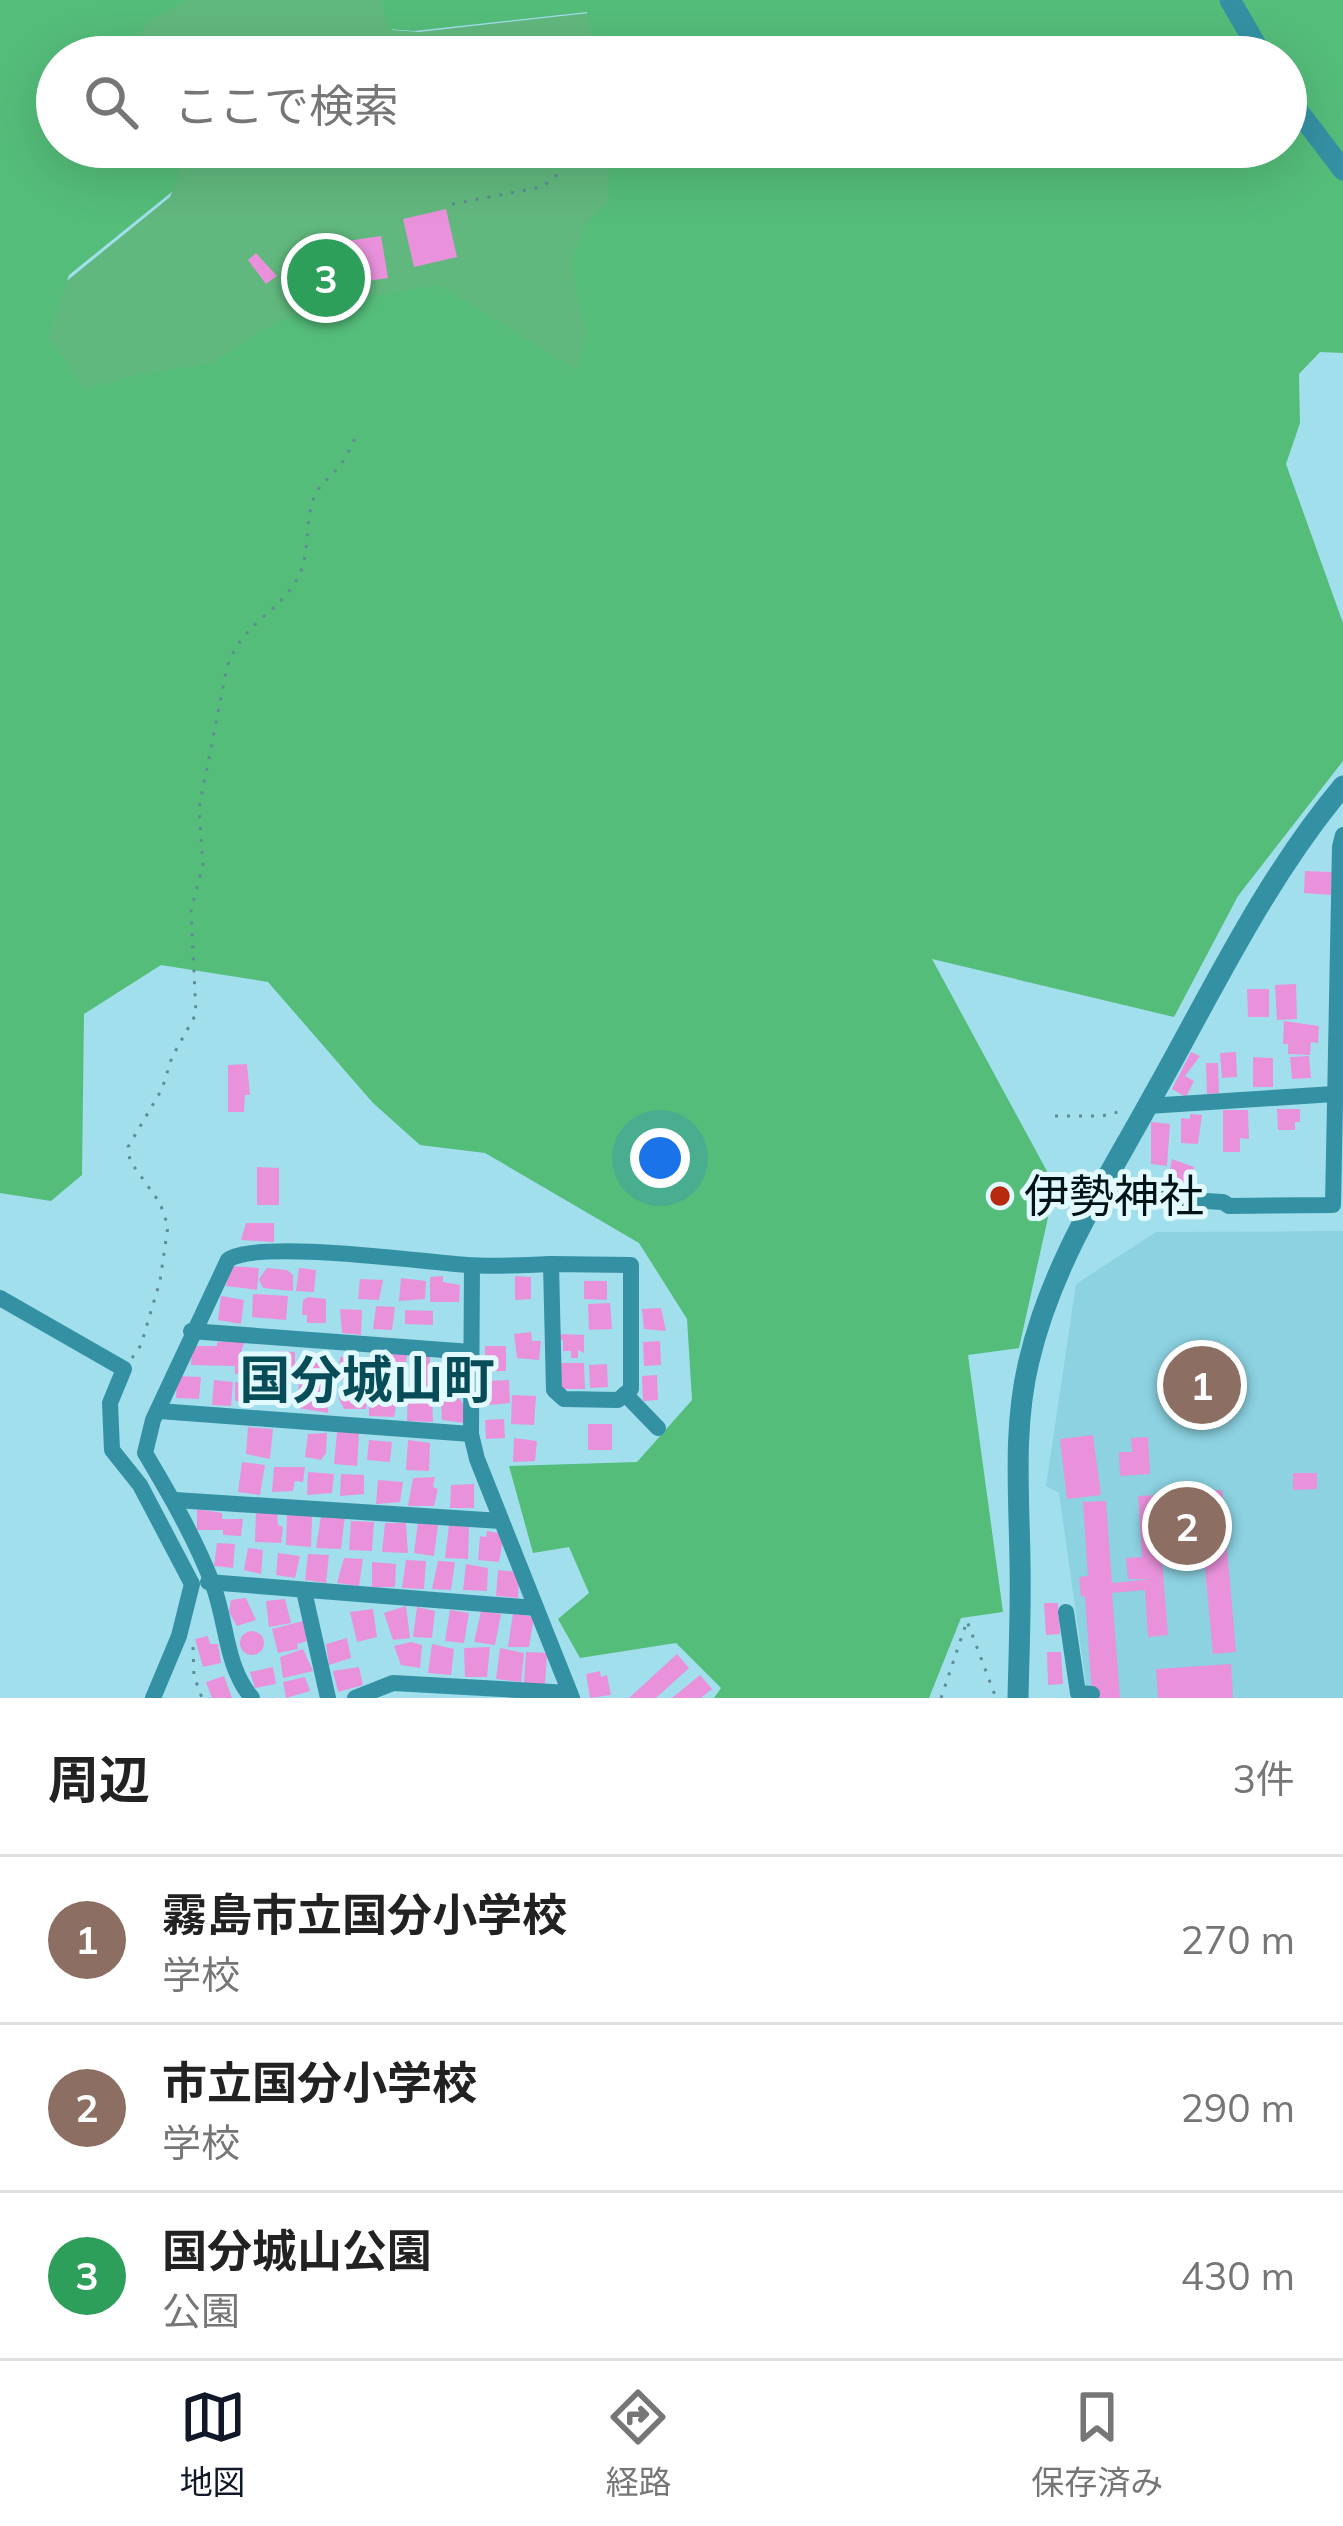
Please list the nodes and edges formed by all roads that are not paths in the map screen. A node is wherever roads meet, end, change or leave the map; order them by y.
1 (1230, 0) edge
2 (1251, 36) edge
3 (1307, 123) edge
4 (1343, 170) edge
5 (1343, 786) edge
6 (1343, 835) edge
7 (1334, 1094) junction
8 (1148, 1106) junction
9 (1097, 1189) junction
10 (1338, 1207) edge
11 (550, 1264) junction
12 (472, 1266) junction
13 (0, 1298) edge
14 (191, 1330) junction
15 (471, 1352) junction
16 (625, 1394) junction
17 (159, 1411) junction
18 (658, 1428) dead end
19 (471, 1434) junction
20 (175, 1500) junction
21 (500, 1521) junction
22 (212, 1582) junction
23 (192, 1584) junction
24 (304, 1592) junction
25 (536, 1608) junction
26 (1066, 1612) dead end
27 (571, 1696) edge
28 (153, 1698) edge
29 (252, 1698) edge
30 (328, 1698) edge
31 (355, 1698) edge
32 (1018, 1698) edge
33 (1090, 1698) edge

1 - 2 street
3 - 4 street
5 - 8 street
6 - 7 street
7 - 8 street
7 - 10 street
8 - 9 street
9 - 10 street
9 - 32 street
11 - 12 street
11 - 16 street
11 - 16 street
12 - 14 street
12 - 15 street
13 - 23 street
14 - 15 street
14 - 17 street
15 - 19 street
16 - 18 street
17 - 19 street
17 - 20 street
19 - 21 street
20 - 21 street
20 - 22 street
21 - 25 street
22 - 23 street
22 - 24 street
22 - 29 street
23 - 28 street
24 - 25 street
24 - 30 street
25 - 27 street
26 - 33 street
27 - 31 street

